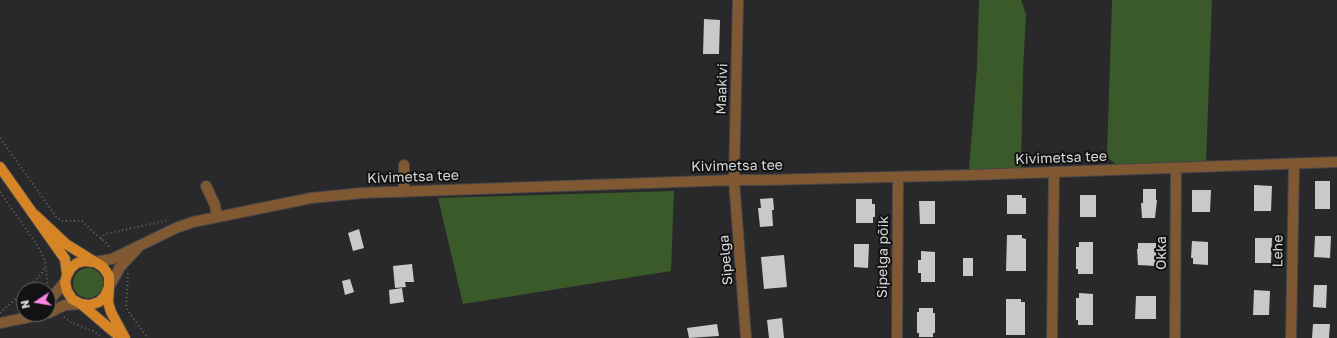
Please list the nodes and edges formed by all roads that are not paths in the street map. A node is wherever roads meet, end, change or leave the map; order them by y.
1 (738, 0) edge
2 (1337, 162) edge
3 (1294, 164) junction
4 (404, 165) dead end
5 (0, 167) edge
6 (1176, 168) junction
7 (1054, 172) junction
8 (898, 177) junction
9 (734, 180) junction
10 (206, 186) dead end
11 (404, 192) junction
12 (35, 216) junction
13 (217, 217) junction
14 (145, 242) junction
15 (94, 262) junction
16 (66, 278) junction
17 (109, 287) junction
18 (56, 289) edge
19 (81, 304) junction
20 (56, 309) edge
21 (16, 320) edge
22 (0, 324) edge
23 (122, 338) edge
24 (125, 338) edge
25 (746, 338) edge
26 (897, 338) edge
27 (1052, 338) edge
28 (1176, 338) edge
29 (1291, 338) edge

1 - 9 street, Maakivi
2 - 3 street, Kivimetsa tee
3 - 6 street, Kivimetsa tee
3 - 29 street, Lehe
4 - 11 street
5 - 12 main road
6 - 7 street, Kivimetsa tee
6 - 28 street, Okka
7 - 8 street, Kivimetsa tee
7 - 27 street
8 - 9 street, Kivimetsa tee
8 - 26 street, Sipelga põik
9 - 11 street, Kivimetsa tee
9 - 25 street, Sipelga
10 - 13 street
11 - 13 street, Kivimetsa tee
12 - 15 main road
12 - 16 main road
13 - 14 street, Kivimetsa tee
14 - 15 street, Kivimetsa tee
14 - 17 street, Kivimetsa tee
15 - 16 main road
15 - 17 main road
16 - 18 street
16 - 19 main road
17 - 19 main road
17 - 24 main road
19 - 20 street
19 - 23 main road
21 - 22 street

